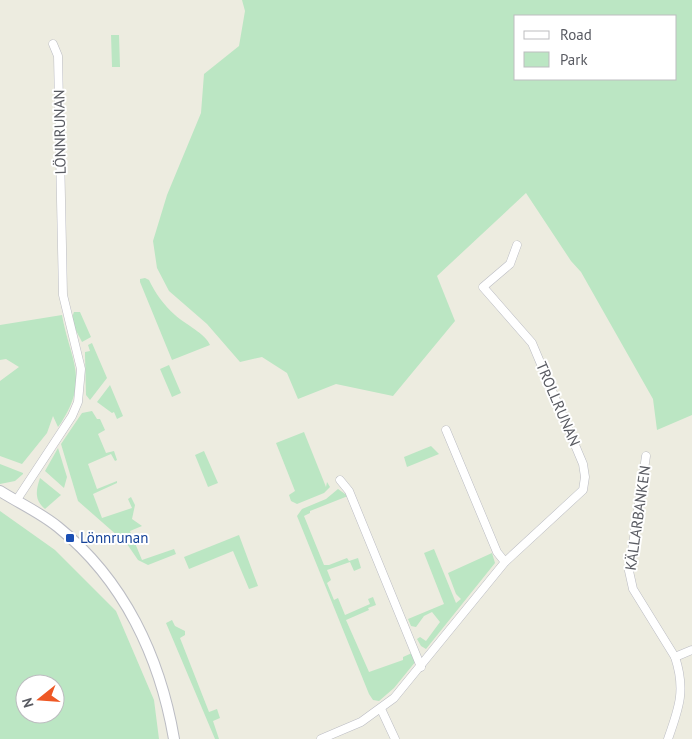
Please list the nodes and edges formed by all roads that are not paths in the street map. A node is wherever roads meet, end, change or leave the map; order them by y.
1 (53, 44) dead end
2 (517, 245) dead end
3 (446, 430) dead end
4 (646, 456) dead end
5 (340, 480) dead end
6 (0, 491) edge
7 (16, 501) junction
8 (505, 562) junction
9 (692, 650) edge
10 (676, 657) junction
11 (421, 667) junction
12 (381, 709) junction
13 (174, 739) edge
14 (321, 739) edge
15 (395, 739) edge
16 (668, 739) edge

1 - 7 street, LÖNNRUNAN
2 - 8 street, TROLLRUNAN
3 - 8 street
4 - 10 street, KÄLLARBANKEN
5 - 11 street
6 - 7 street
7 - 13 street
8 - 11 street, TROLLRUNAN
9 - 10 street
10 - 16 street
11 - 12 street, TROLLRUNAN
12 - 14 street, TROLLRUNAN
12 - 15 street

